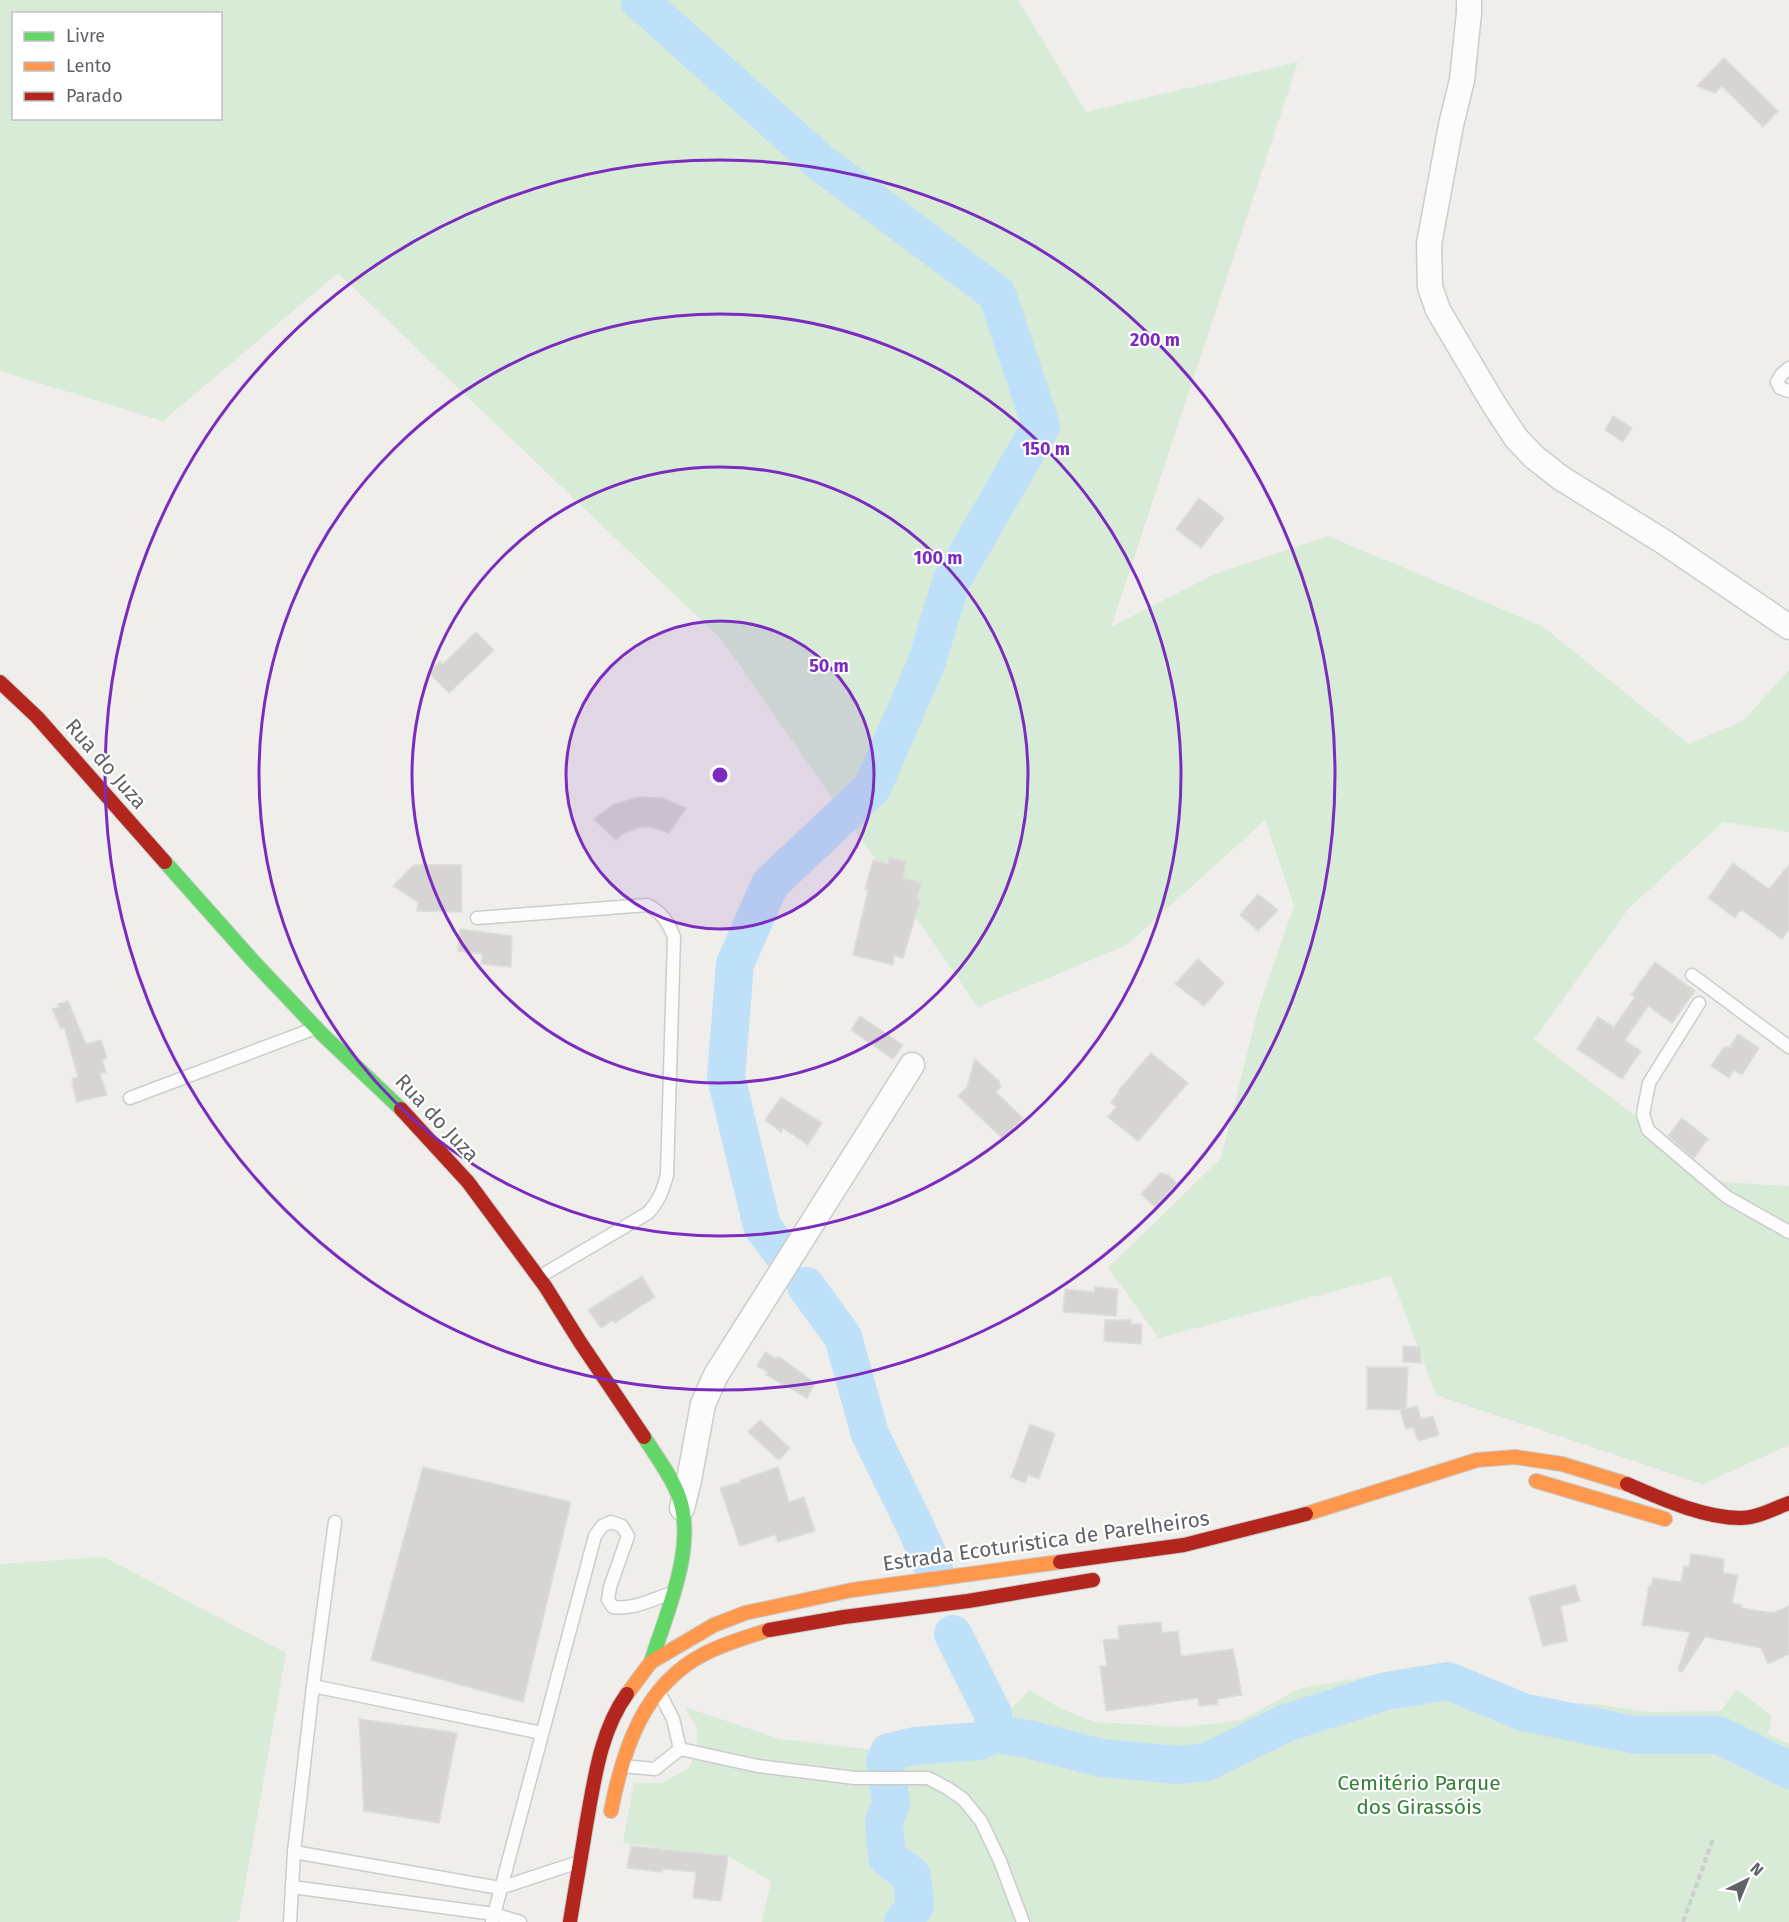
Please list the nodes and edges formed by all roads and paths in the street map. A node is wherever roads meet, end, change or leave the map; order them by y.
1 (1469, 0) edge
2 (1789, 368) edge
3 (1789, 391) edge
4 (1789, 627) edge
5 (0, 682) edge
6 (477, 918) dead end
7 (1692, 975) dead end
8 (1699, 1003) dead end
9 (316, 1028) junction
10 (1789, 1047) edge
11 (912, 1065) dead end
12 (130, 1098) dead end
13 (1789, 1232) edge
14 (539, 1277) junction
15 (1526, 1478) dead end
16 (1789, 1503) edge
17 (682, 1508) junction
18 (335, 1522) dead end
19 (1676, 1522) dead end
20 (1112, 1577) dead end
21 (672, 1592) junction
22 (651, 1662) junction
23 (313, 1686) junction
24 (659, 1691) junction
25 (542, 1733) junction
26 (680, 1749) junction
27 (599, 1760) junction
28 (622, 1766) junction
29 (609, 1822) dead end
30 (1713, 1839) dead end
31 (294, 1852) junction
32 (579, 1862) junction
33 (292, 1887) junction
34 (500, 1888) junction
35 (493, 1918) edge
36 (290, 1922) edge
37 (520, 1922) edge
38 (570, 1922) edge
39 (1023, 1922) edge
40 (1683, 1922) edge

1 - 4 street
2 - 3 lane
5 - 9 main road, Rua do Juza
6 - 14 lane
7 - 10 lane
8 - 13 lane
9 - 12 lane
9 - 14 main road, Rua do Juza
11 - 17 street
14 - 17 main road, Rua do Juza
15 - 19 main road
16 - 22 main road, Estrada Ecoturistica de Parelheiros
17 - 21 main road, Rua do Juza
18 - 23 lane
20 - 24 main road
21 - 22 main road, Rua do Juza
21 - 25 lane
22 - 24 main road
22 - 27 main road, Estrada Ecoturistica de Parelheiros
23 - 25 lane
23 - 31 lane
24 - 26 lane
24 - 28 main road
25 - 34 lane
26 - 28 lane
26 - 39 lane
27 - 28 main road
27 - 32 main road, Estrada Ecoturistica de Parelheiros
28 - 29 main road
30 - 40 path
31 - 33 lane
31 - 34 lane
32 - 34 lane
32 - 38 main road, Estrada Ecoturistica de Parelheiros
33 - 35 lane
33 - 36 lane
34 - 35 lane
35 - 37 lane

